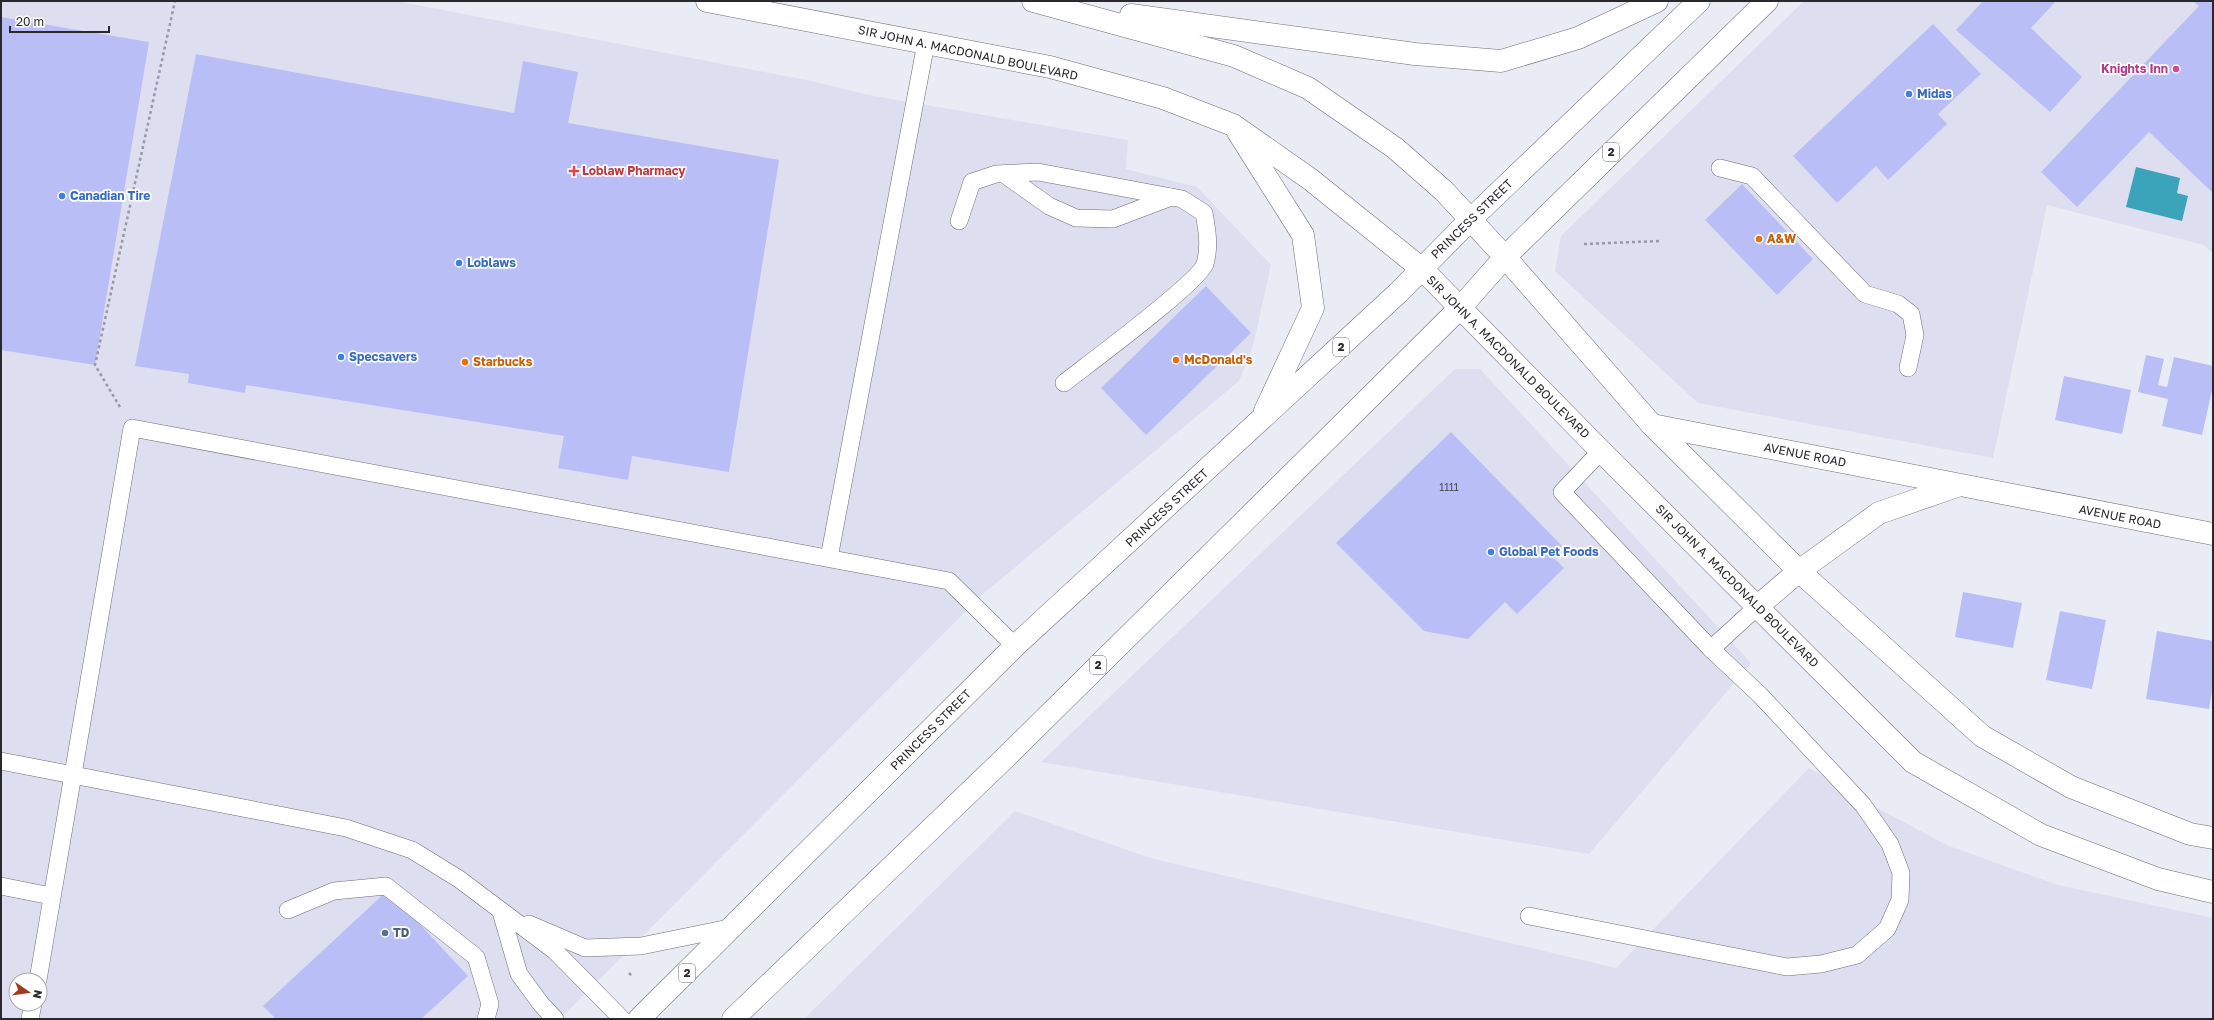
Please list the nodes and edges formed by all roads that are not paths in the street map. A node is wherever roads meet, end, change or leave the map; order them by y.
1 (707, 1) edge
2 (1657, 1) edge
3 (1699, 1) edge
4 (1766, 1) edge
5 (1041, 3) edge
6 (738, 4) edge
7 (1077, 4) edge
8 (780, 8) edge
9 (926, 43) junction
10 (1233, 124) junction
11 (1720, 168) dead end
12 (1004, 174) junction
13 (1171, 197) junction
14 (1470, 220) junction
15 (959, 221) dead end
16 (1505, 257) junction
17 (1422, 269) junction
18 (1460, 308) junction
19 (1908, 368) dead end
20 (1064, 383) dead end
21 (1259, 423) junction
22 (1652, 425) junction
23 (1601, 451) junction
24 (1957, 486) junction
25 (2213, 534) edge
26 (829, 558) junction
27 (1799, 571) junction
28 (1758, 606) junction
29 (1015, 646) junction
30 (1711, 649) junction
31 (1, 761) edge
32 (71, 775) junction
33 (2213, 838) edge
34 (1, 886) edge
35 (2213, 892) edge
36 (51, 896) junction
37 (288, 910) dead end
38 (501, 912) junction
39 (1530, 916) dead end
40 (734, 927) junction
41 (39, 972) edge
42 (486, 1019) edge
43 (555, 1019) edge
44 (622, 1019) edge
45 (639, 1019) edge
46 (733, 1019) edge

1 - 6 main road, SIR JOHN A. MACDONALD BOULEVARD
2 - 7 main road
3 - 14 main road, PRINCESS STREET / 2
4 - 16 main road, 2
5 - 7 main road
5 - 14 main road
6 - 8 main road, SIR JOHN A. MACDONALD BOULEVARD
8 - 9 main road, SIR JOHN A. MACDONALD BOULEVARD
9 - 10 main road, SIR JOHN A. MACDONALD BOULEVARD
9 - 26 lane
10 - 17 main road, SIR JOHN A. MACDONALD BOULEVARD
10 - 21 main road
11 - 19 lane
12 - 13 lane
12 - 13 lane
12 - 15 lane
13 - 20 lane
14 - 16 main road
14 - 17 main road, PRINCESS STREET / 2
16 - 18 main road, 2
16 - 22 main road
17 - 18 main road, SIR JOHN A. MACDONALD BOULEVARD
17 - 21 main road, PRINCESS STREET / 2
18 - 23 main road, SIR JOHN A. MACDONALD BOULEVARD
18 - 46 main road, 2
21 - 29 main road, PRINCESS STREET / 2
22 - 24 main road, AVENUE ROAD
22 - 27 main road
23 - 28 main road, SIR JOHN A. MACDONALD BOULEVARD
23 - 30 lane
24 - 25 main road, AVENUE ROAD
24 - 27 main road, AVENUE ROAD
26 - 29 lane
26 - 32 lane
27 - 28 main road, AVENUE ROAD
27 - 33 main road
28 - 30 lane
28 - 35 main road, SIR JOHN A. MACDONALD BOULEVARD
29 - 40 main road, PRINCESS STREET / 2
30 - 39 lane
31 - 32 lane
32 - 36 lane
32 - 38 lane
34 - 36 lane
36 - 41 lane
37 - 42 lane
38 - 40 lane
38 - 43 lane
38 - 44 lane
40 - 45 main road, PRINCESS STREET / 2

